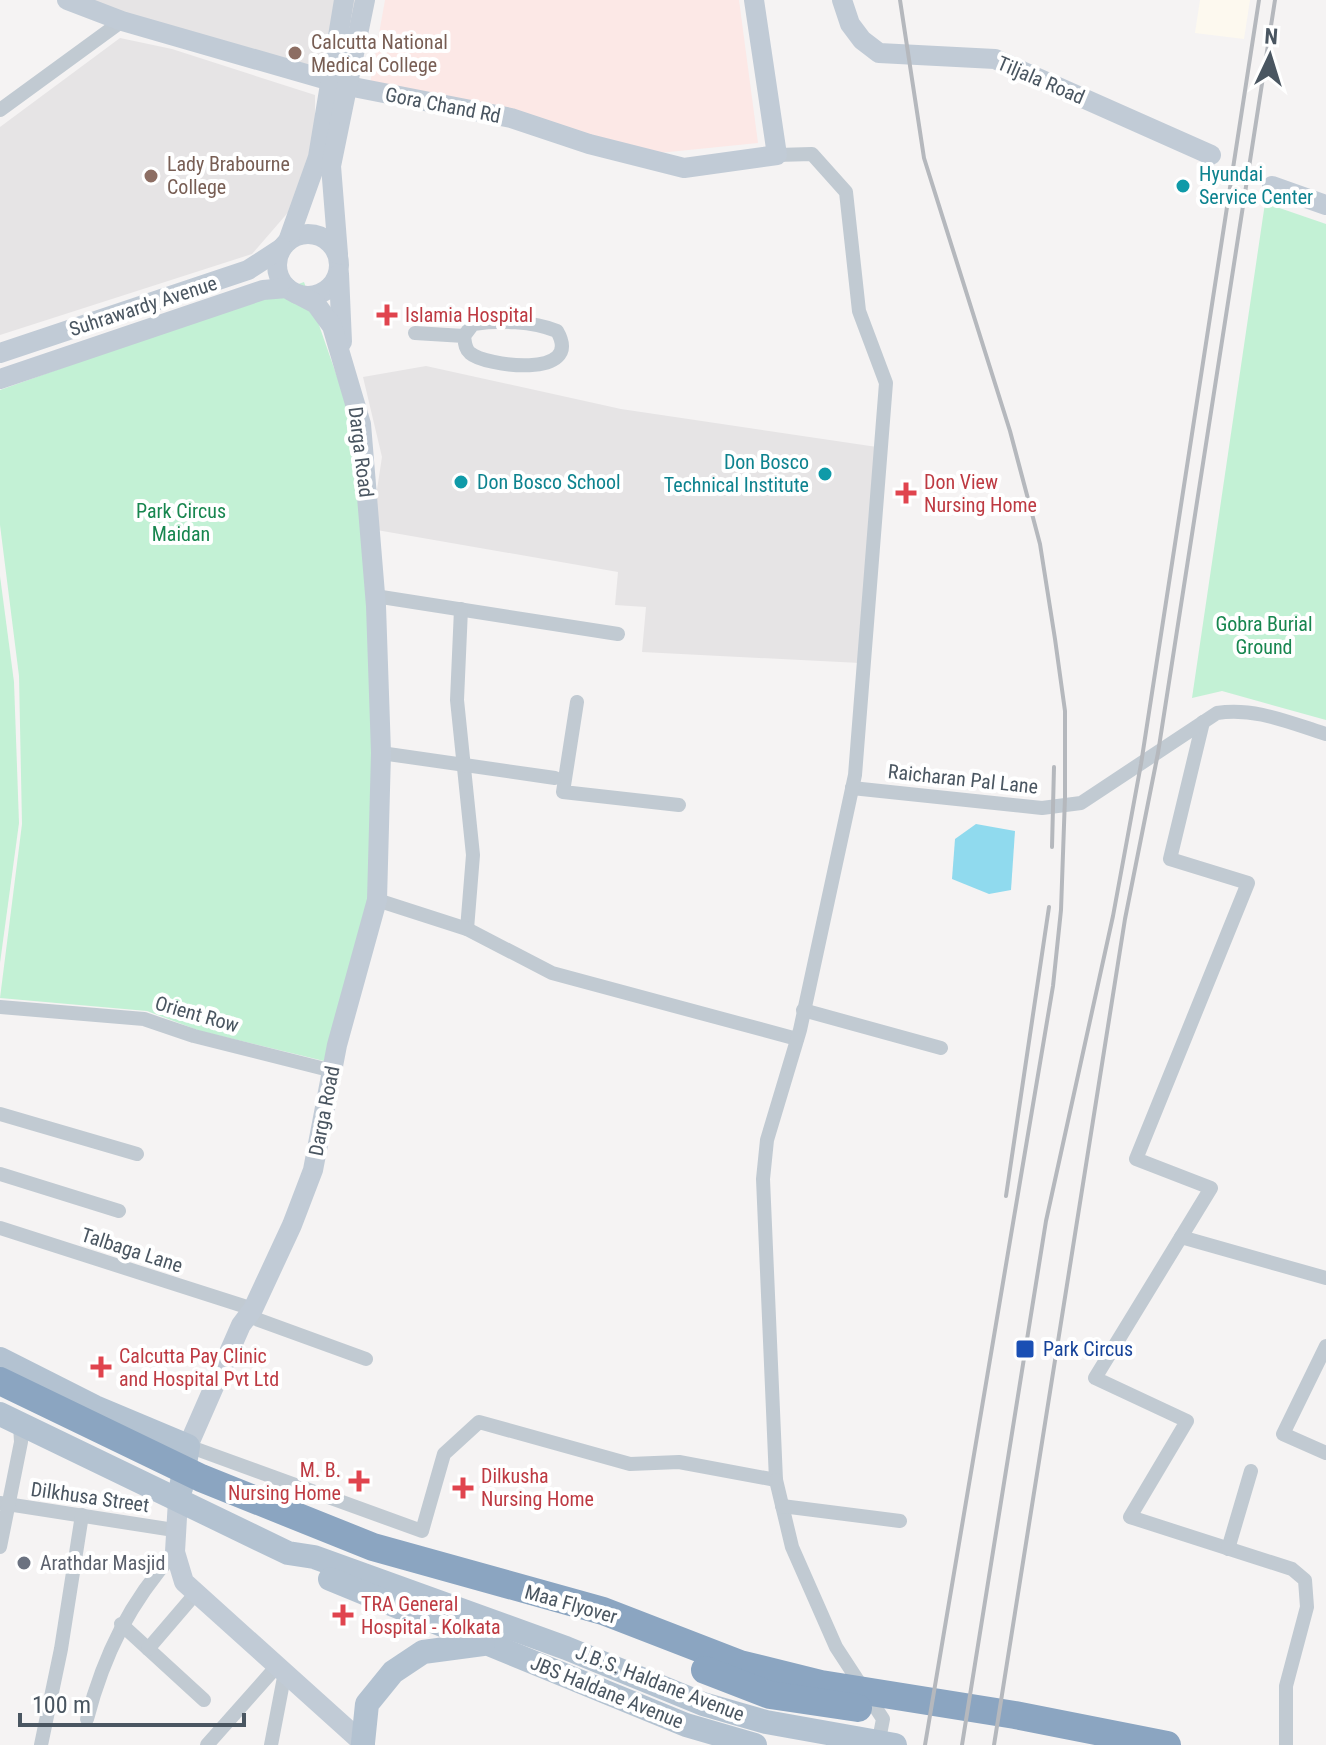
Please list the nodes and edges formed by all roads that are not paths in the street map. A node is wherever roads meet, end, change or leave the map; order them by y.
1 (67, 0) edge
2 (344, 0) edge
3 (365, 0) edge
4 (754, 0) edge
5 (842, 0) edge
6 (122, 21) junction
7 (339, 83) junction
8 (0, 110) edge
9 (777, 155) junction
10 (1211, 155) dead end
11 (1272, 186) dead end
12 (1326, 205) edge
13 (285, 245) junction
14 (338, 264) junction
15 (292, 291) junction
16 (415, 333) dead end
17 (464, 336) junction
18 (0, 353) edge
19 (343, 357) junction
20 (0, 379) edge
21 (375, 596) junction
22 (461, 609) junction
23 (618, 634) dead end
24 (577, 702) dead end
25 (1203, 722) junction
26 (1326, 734) edge
27 (381, 753) junction
28 (464, 765) junction
29 (555, 778) dead end
30 (852, 788) junction
31 (679, 805) dead end
32 (377, 900) junction
33 (467, 929) junction
34 (0, 1007) edge
35 (803, 1010) junction
36 (797, 1039) junction
37 (941, 1048) dead end
38 (333, 1071) junction
39 (0, 1114) edge
40 (137, 1154) dead end
41 (0, 1174) edge
42 (119, 1211) dead end
43 (0, 1228) edge
44 (1181, 1237) junction
45 (1326, 1278) edge
46 (250, 1313) junction
47 (1326, 1346) edge
48 (0, 1359) edge
49 (366, 1359) dead end
50 (0, 1381) edge
51 (0, 1395) edge
52 (10, 1419) edge
53 (188, 1446) junction
54 (1326, 1453) edge
55 (1251, 1471) dead end
56 (776, 1480) junction
57 (178, 1500) junction
58 (4, 1504) edge
59 (782, 1506) junction
60 (82, 1515) junction
61 (900, 1521) dead end
62 (174, 1530) junction
63 (0, 1547) edge
64 (1228, 1549) junction
65 (175, 1552) junction
66 (288, 1553) junction
67 (196, 1593) junction
68 (121, 1624) junction
69 (490, 1644) junction
70 (566, 1648) joint
71 (148, 1649) junction
72 (281, 1669) junction
73 (204, 1700) dead end
74 (87, 1719) dead end
75 (364, 1744) edge
76 (41, 1745) edge
77 (207, 1745) edge
78 (271, 1745) edge
79 (755, 1745) edge
80 (878, 1745) edge
81 (895, 1745) edge
82 (1076, 1745) edge
83 (1167, 1745) edge
84 (1286, 1745) edge

1 - 6 main road, Gora Chand Rd
2 - 7 main road
3 - 7 main road
4 - 9 main road
5 - 10 main road, Tiljala Road
6 - 7 main road, Gora Chand Rd
6 - 8 street
7 - 9 main road, Gora Chand Rd
7 - 13 main road
7 - 14 main road, Darga Road
9 - 30 street
11 - 12 main road
13 - 14 main road
13 - 15 main road
13 - 18 main road, Suhrawardy Avenue
14 - 15 main road
14 - 19 main road, Darga Road
15 - 19 main road, Darga Road
15 - 20 main road, Suhrawardy Avenue
16 - 17 street
17 - 17 street
19 - 21 main road, Darga Road
21 - 22 street
21 - 27 main road, Darga Road
22 - 23 street
22 - 28 street
24 - 31 street
25 - 26 street, Raicharan Pal Lane
25 - 30 street, Raicharan Pal Lane
25 - 44 street
27 - 28 street
27 - 32 main road, Darga Road
28 - 29 street
28 - 33 street
30 - 35 street
32 - 33 street
32 - 38 main road, Darga Road
33 - 36 street
34 - 38 street, Orient Row
35 - 36 street
35 - 37 street
36 - 56 street
38 - 46 main road, Darga Road
39 - 40 street
41 - 42 street
43 - 46 street, Talbaga Lane
44 - 45 street
44 - 64 street
46 - 49 street, Talbaga Lane
46 - 53 main road, Darga Road
47 - 54 street
48 - 53 main road
50 - 83 highway, Maa Flyover
51 - 82 highway, Maa Flyover
52 - 57 main road, JBS Haldane Avenue
52 - 58 street
53 - 56 street
53 - 57 main road
55 - 64 street
56 - 59 street
57 - 62 main road
57 - 66 main road, JBS Haldane Avenue
58 - 60 street, Dilkhusa Street
58 - 63 street
59 - 61 street
59 - 80 street
60 - 62 street, Dilkhusa Street
60 - 76 street
62 - 65 main road
64 - 84 street
65 - 67 main road
65 - 68 street
66 - 69 main road, JBS Haldane Avenue
66 - 70 main road, JBS Haldane Avenue
67 - 71 street
67 - 72 main road
68 - 71 street
68 - 74 street
69 - 75 main road
69 - 79 main road, JBS Haldane Avenue
70 - 81 main road, J.B.S. Haldane Avenue
71 - 73 street
72 - 75 main road
72 - 77 street
72 - 78 street

